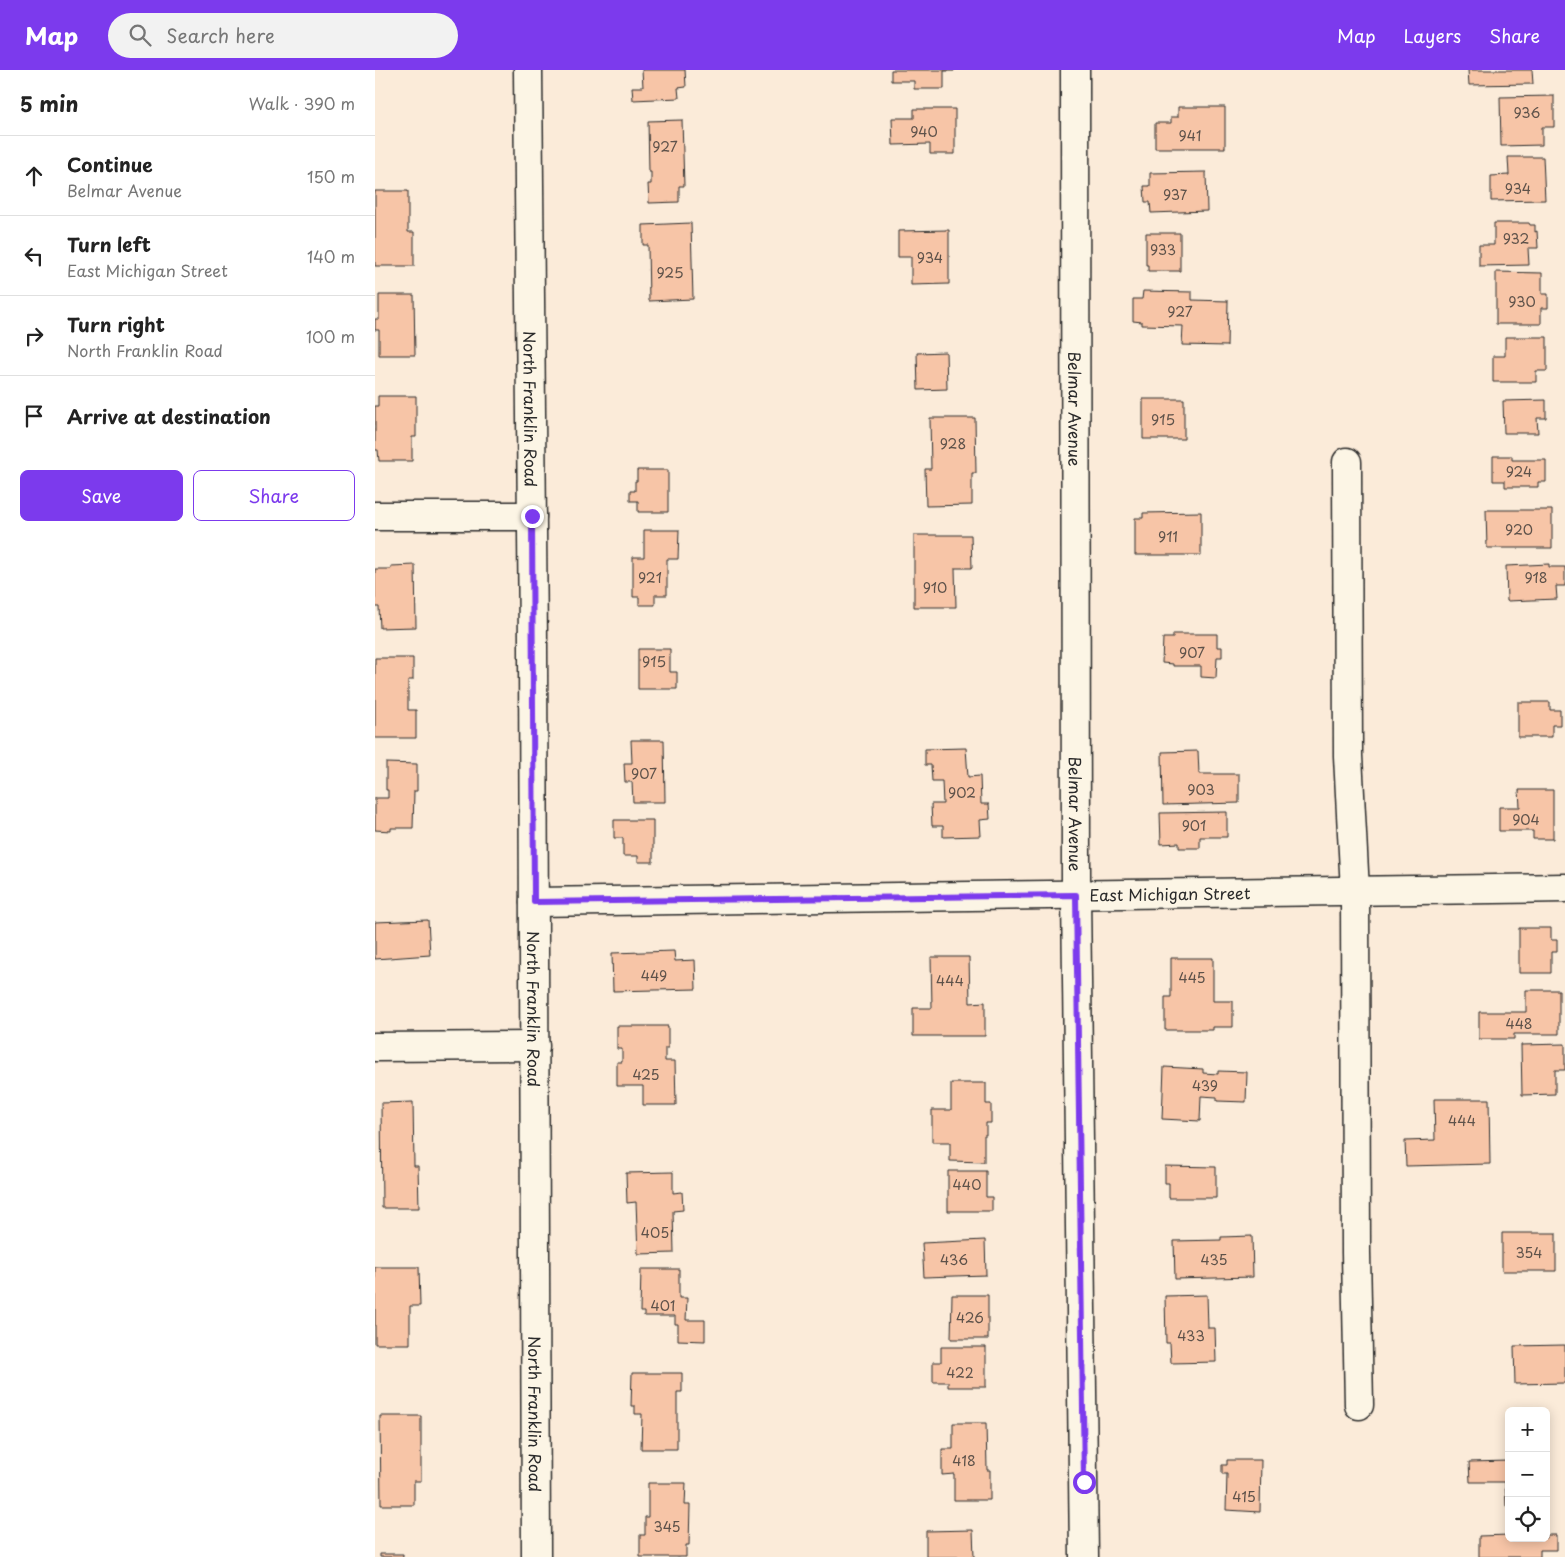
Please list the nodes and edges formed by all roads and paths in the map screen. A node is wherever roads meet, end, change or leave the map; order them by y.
1 (528, 70) edge
2 (1075, 70) edge
3 (1347, 462) dead end
4 (375, 516) edge
5 (532, 516) junction
6 (1565, 888) edge
7 (1355, 891) junction
8 (1076, 895) junction
9 (534, 902) junction
10 (535, 1046) junction
11 (375, 1047) edge
12 (1359, 1405) dead end
13 (536, 1557) edge
14 (1084, 1557) edge

1 - 5 street, North Franklin Road
2 - 8 street, Belmar Avenue
3 - 7 street
4 - 5 street
5 - 9 street, North Franklin Road
6 - 7 street, East Michigan Street
7 - 8 street, East Michigan Street
7 - 12 street
8 - 9 street, East Michigan Street
8 - 14 street, Belmar Avenue
9 - 10 street, North Franklin Road
10 - 11 street
10 - 13 street, North Franklin Road

